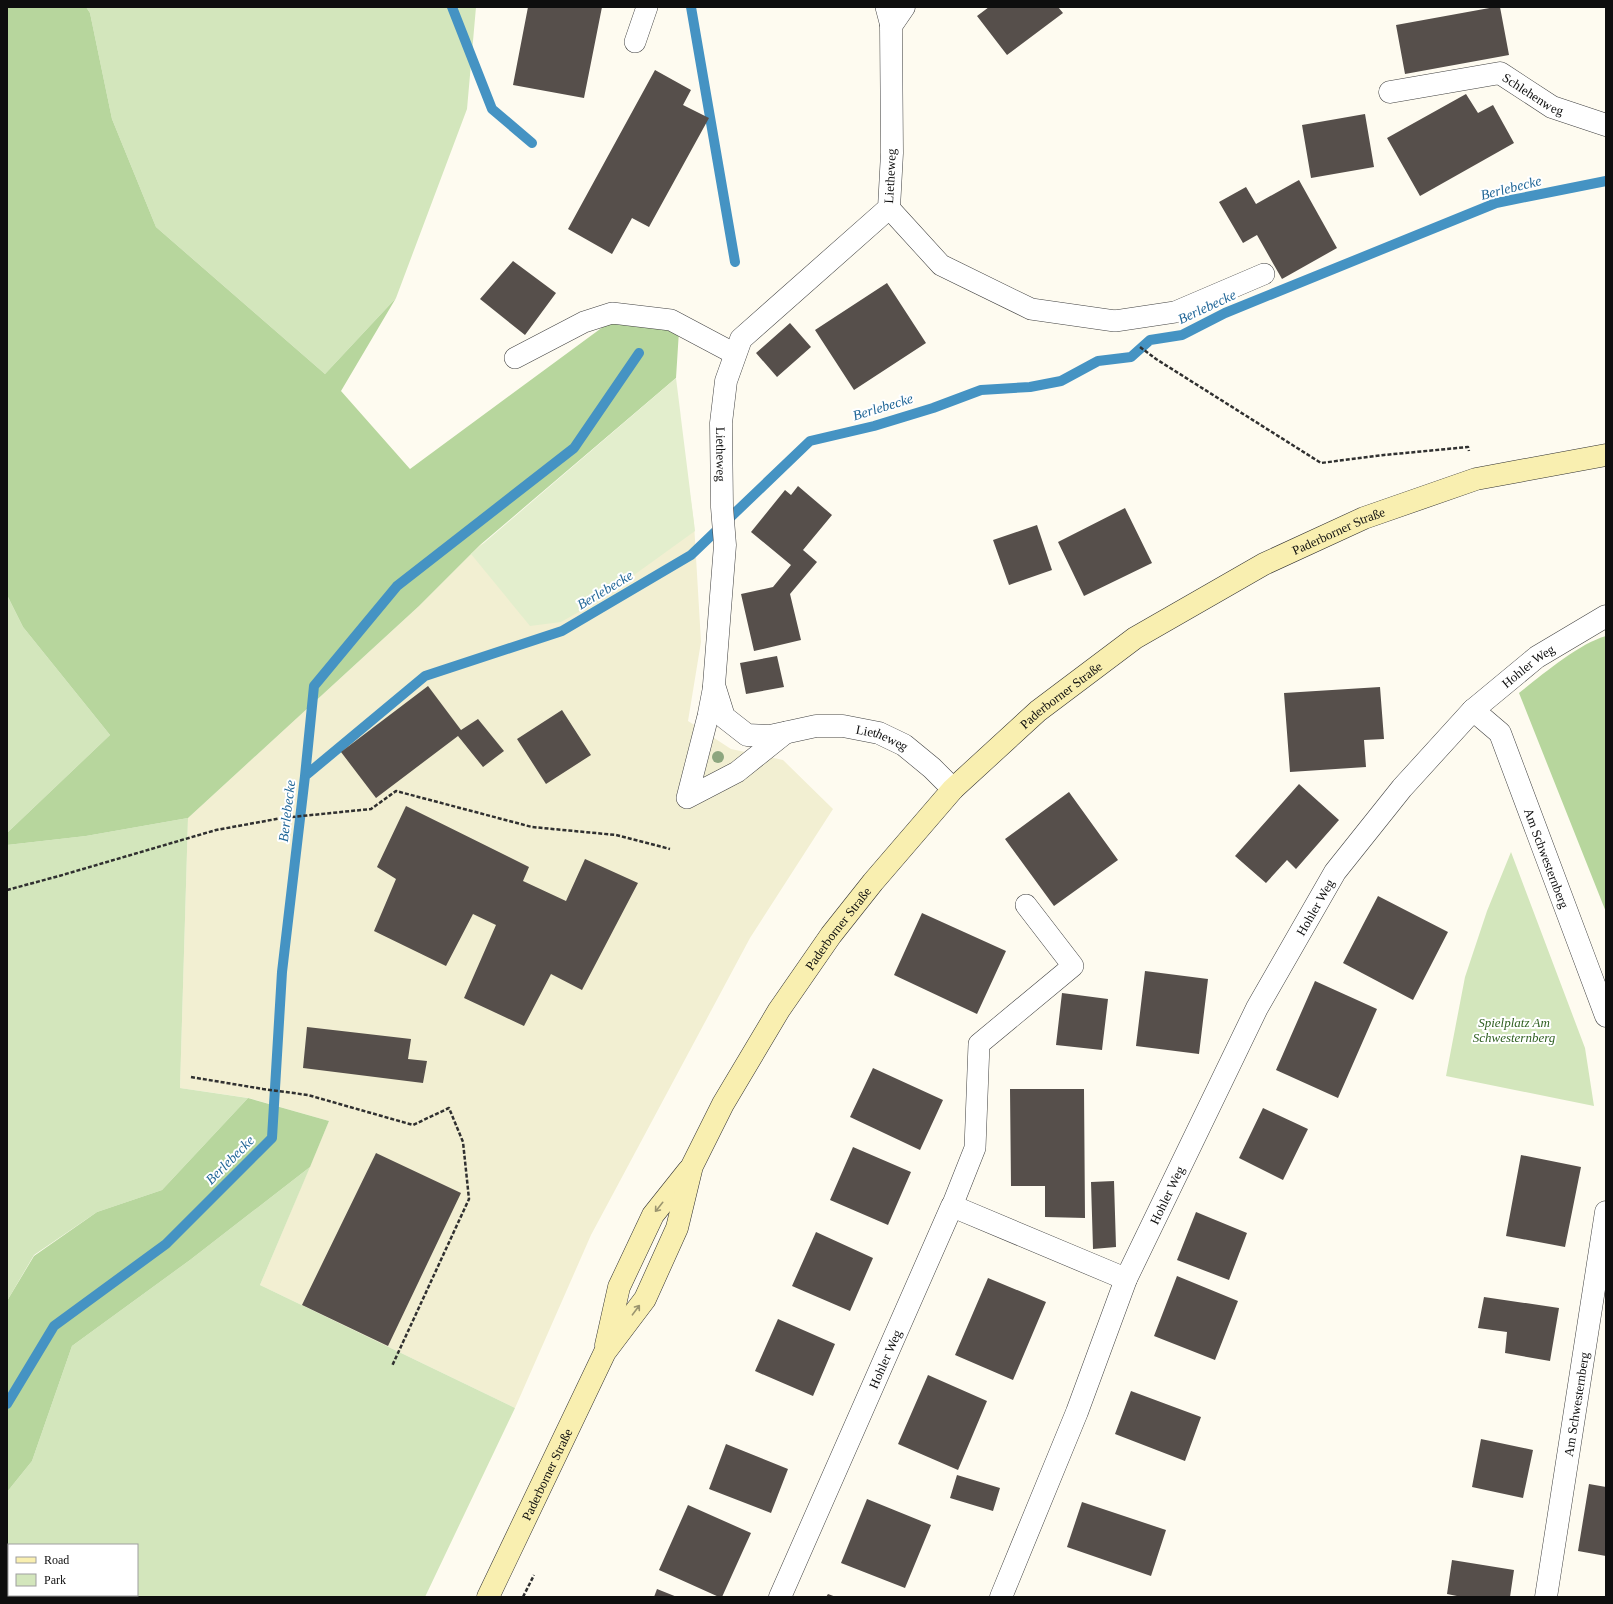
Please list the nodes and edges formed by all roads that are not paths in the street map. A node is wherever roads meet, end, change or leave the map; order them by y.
1 (647, 7) edge
2 (904, 7) edge
3 (888, 16) edge
4 (635, 42) dead end
5 (1390, 92) dead end
6 (1606, 125) edge
7 (889, 208) junction
8 (1264, 274) dead end
9 (735, 354) junction
10 (516, 358) dead end
11 (1606, 455) edge
12 (1606, 616) edge
13 (714, 685) junction
14 (1473, 710) junction
15 (787, 732) junction
16 (953, 789) junction
17 (1026, 905) dead end
18 (1606, 1016) edge
19 (692, 1166) junction
20 (952, 1206) junction
21 (1606, 1212) edge
22 (1126, 1279) junction
23 (605, 1352) junction
24 (488, 1597) edge
25 (780, 1597) edge
26 (1001, 1597) edge
27 (1546, 1597) edge

1 - 4 lane
2 - 3 street, Lietheweg
3 - 7 street, Lietheweg
5 - 6 street, Schlehenweg
7 - 8 lane
7 - 9 street, Lietheweg
9 - 10 lane
9 - 13 street, Lietheweg
11 - 16 main road, Paderborner Straße
12 - 14 street, Hohler Weg
13 - 15 street, Lietheweg
13 - 15 lane
14 - 18 street, Am Schwesternberg
14 - 22 street, Hohler Weg
15 - 16 street, Lietheweg
16 - 19 main road, Paderborner Straße
17 - 20 lane
23 -> 19 main road, Paderborner Straße
19 -> 23 main road, Paderborner Straße
20 - 22 street
20 - 25 street, Hohler Weg
21 - 27 street, Am Schwesternberg
22 - 26 street, Hohler Weg
23 - 24 main road, Paderborner Straße

